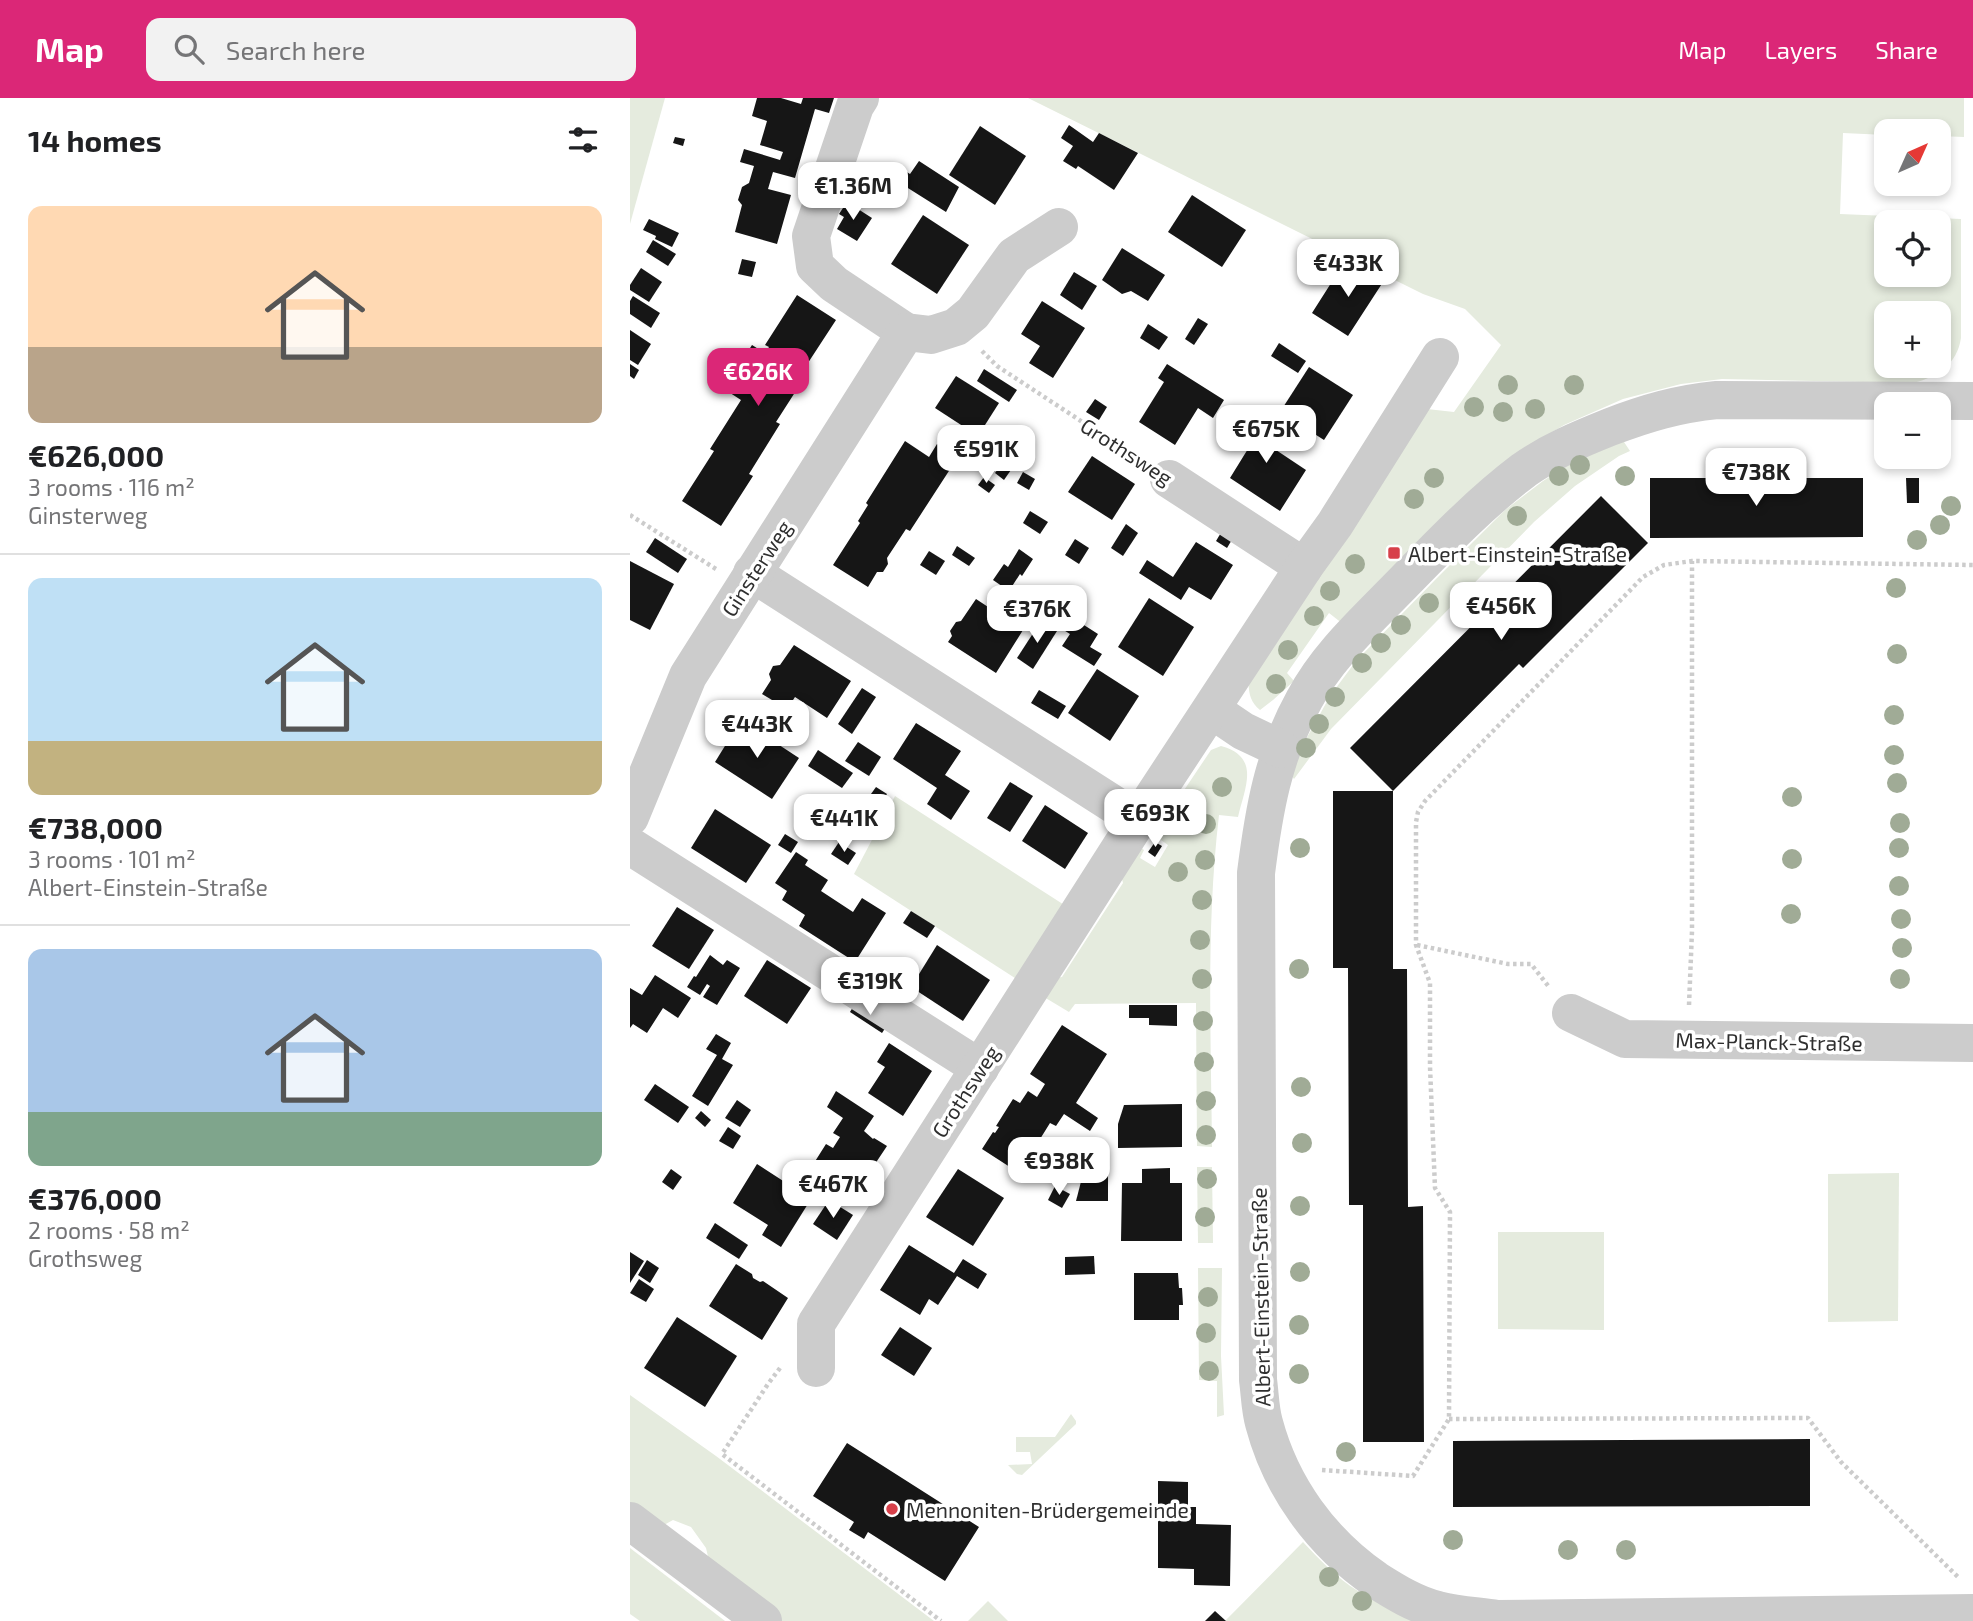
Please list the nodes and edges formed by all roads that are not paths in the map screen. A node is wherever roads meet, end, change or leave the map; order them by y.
1 (860, 98) edge
2 (1059, 227) dead end
3 (906, 332) junction
4 (1440, 357) dead end
5 (1973, 401) edge
6 (1169, 479) road end
7 (1304, 567) junction
8 (748, 580) junction
9 (1212, 710) junction
10 (1281, 749) junction
11 (630, 817) edge
12 (1138, 820) junction
13 (630, 846) edge
14 (1571, 1013) road end
15 (1973, 1043) edge
16 (981, 1068) junction
17 (816, 1368) dead end
18 (630, 1521) edge
19 (1969, 1598) edge
20 (762, 1621) edge

1 - 3 street
2 - 3 street
3 - 8 street, Ginsterweg
4 - 7 street, Grothsweg
5 - 10 street, Albert-Einstein-Straße
6 - 7 street, Grothsweg
7 - 9 street, Grothsweg
8 - 11 street, Ginsterweg
8 - 12 street
9 - 10 street
9 - 12 street, Grothsweg
10 - 19 street, Albert-Einstein-Straße
12 - 16 street, Grothsweg
13 - 16 street
14 - 15 street, Max-Planck-Straße
16 - 17 street, Grothsweg
18 - 20 street

